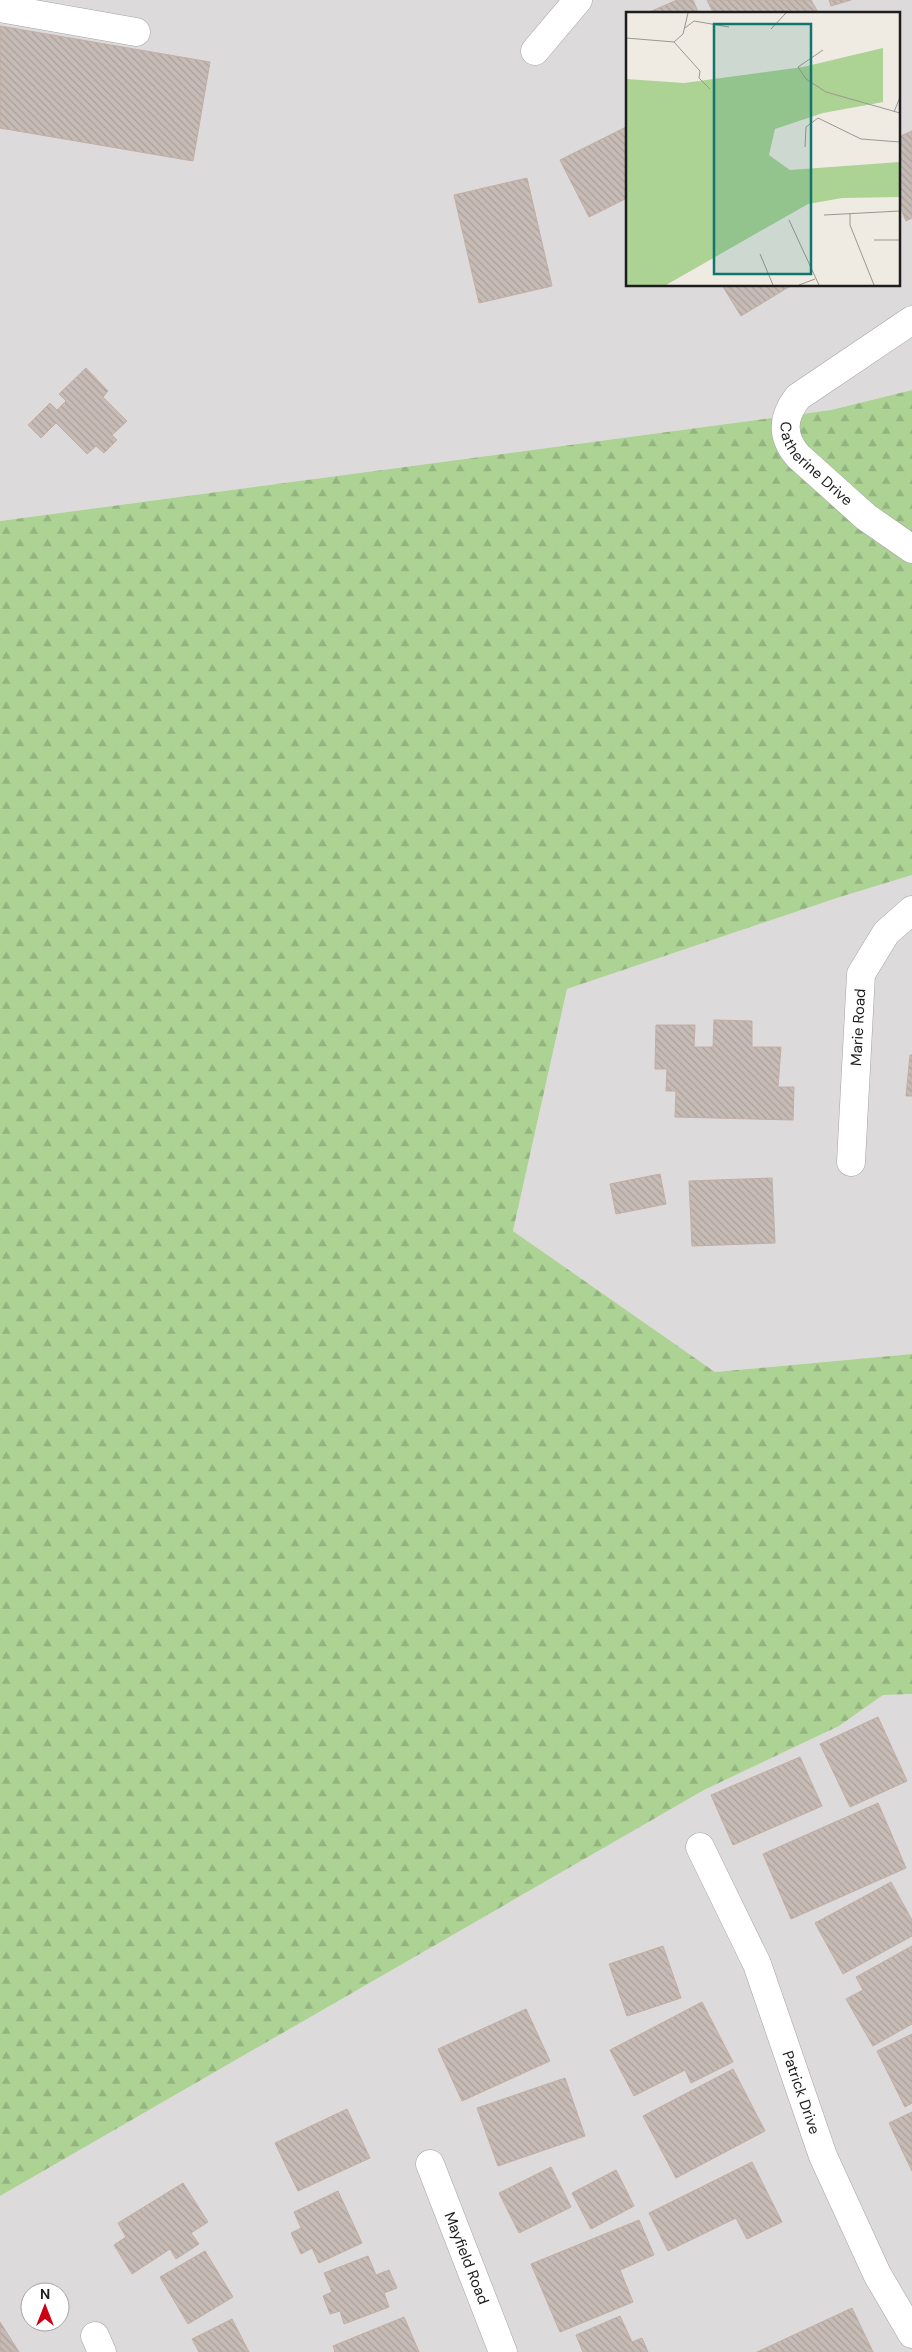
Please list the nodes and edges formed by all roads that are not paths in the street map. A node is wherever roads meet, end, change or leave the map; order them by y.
1 (578, 0) edge
2 (0, 8) edge
3 (136, 32) dead end
4 (535, 51) dead end
5 (912, 320) edge
6 (912, 549) edge
7 (912, 910) edge
8 (851, 1162) dead end
9 (700, 1847) dead end
10 (430, 2164) dead end
11 (912, 2334) edge
12 (503, 2352) edge

1 - 4 street
2 - 3 street
5 - 6 street, Catherine Drive
7 - 8 street, Marie Road
9 - 11 street, Patrick Drive
10 - 12 street, Mayfield Road

